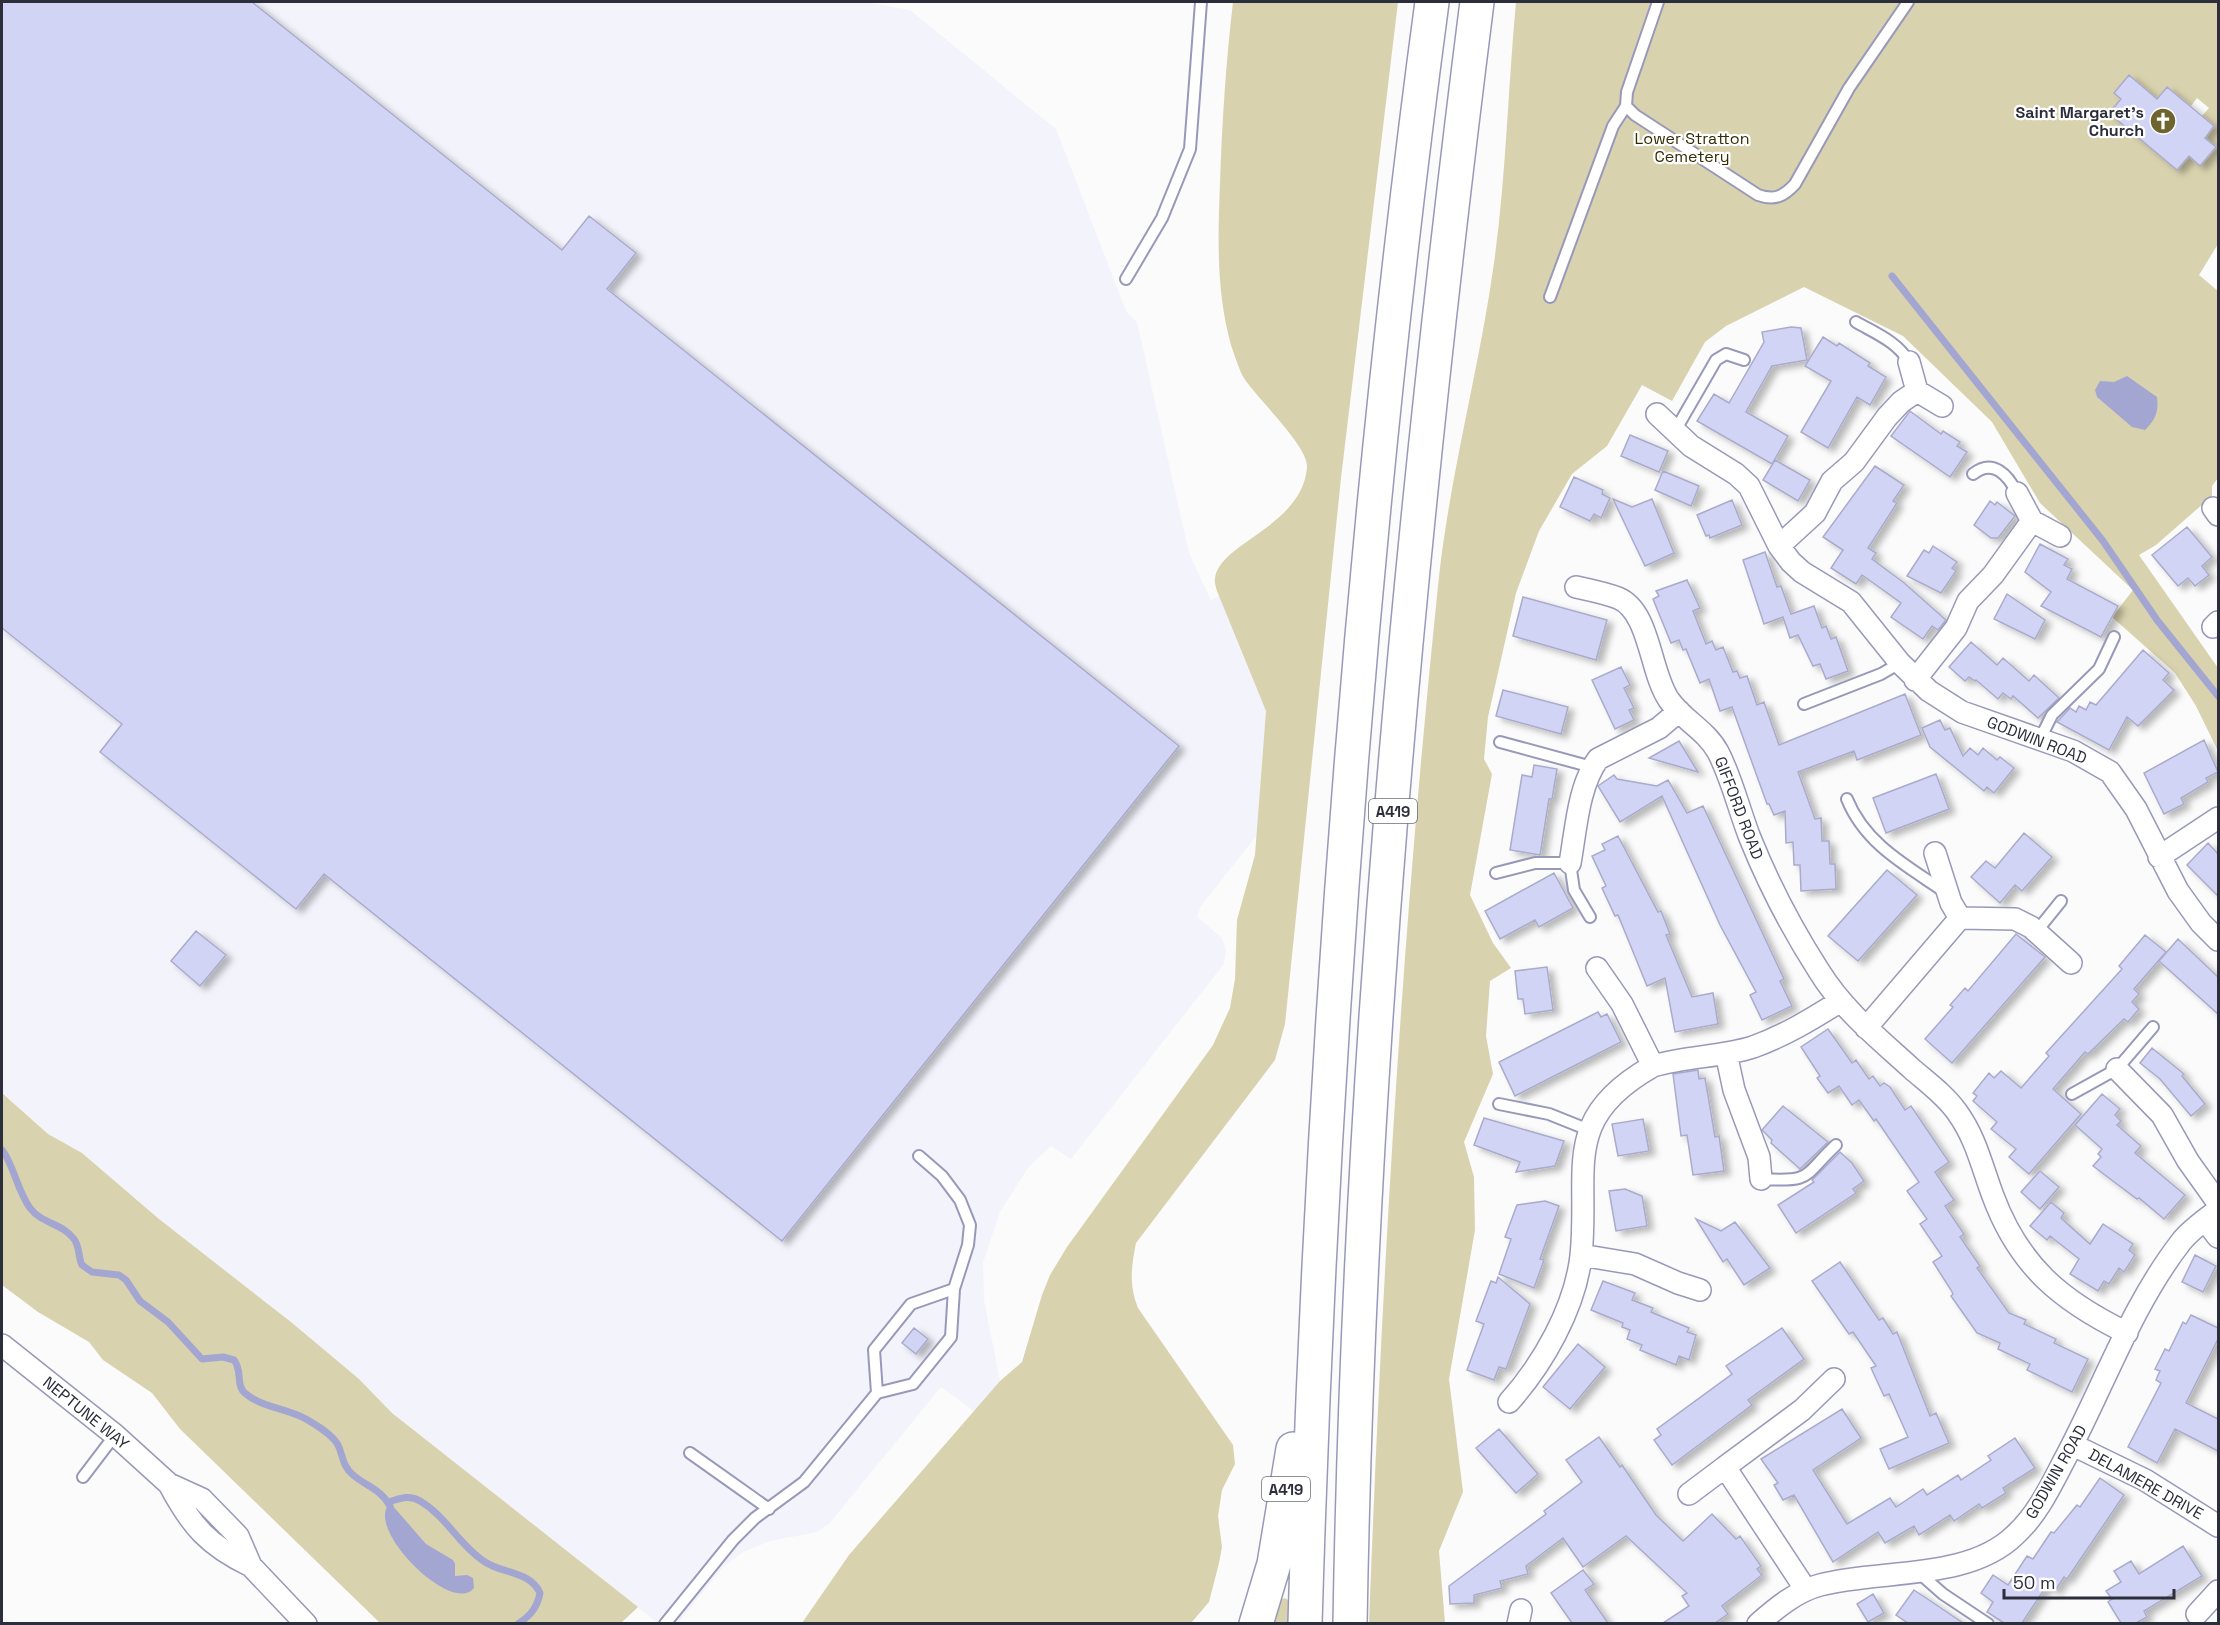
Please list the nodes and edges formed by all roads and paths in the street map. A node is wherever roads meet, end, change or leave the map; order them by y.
1 (1201, 2) edge
2 (1432, 2) edge
3 (1477, 2) edge
4 (1658, 2) edge
5 (1908, 2) edge
6 (1626, 106) junction
7 (1126, 279) dead end
8 (1550, 297) dead end
9 (1856, 322) dead end
10 (1744, 360) dead end
11 (1909, 362) joint
12 (1917, 391) junction
13 (1942, 406) dead end
14 (1657, 414) dead end
15 (1675, 431) junction
16 (1973, 474) dead end
17 (2017, 493) joint
18 (2032, 521) junction
19 (2060, 536) dead end
20 (1779, 546) junction
21 (1576, 587) dead end
22 (2114, 637) dead end
23 (1900, 663) junction
24 (1915, 680) junction
25 (1804, 704) dead end
26 (1679, 711) junction
27 (2040, 739) junction
28 (1500, 742) dead end
29 (1592, 767) junction
30 (1847, 800) dead end
31 (2218, 818) edge
32 (1935, 853) dead end
33 (2159, 856) junction
34 (1570, 863) junction
35 (1496, 873) dead end
36 (1948, 894) junction
37 (2061, 901) dead end
38 (1590, 918) dead end
39 (1960, 918) junction
40 (2036, 932) junction
41 (2218, 940) edge
42 (2071, 963) dead end
43 (1597, 968) dead end
44 (1839, 1002) junction
45 (2153, 1027) dead end
46 (1866, 1028) junction
47 (1726, 1053) junction
48 (1653, 1066) junction
49 (2117, 1069) junction
50 (2072, 1094) dead end
51 (1499, 1104) dead end
52 (1589, 1130) junction
53 (1836, 1145) dead end
54 (919, 1156) dead end
55 (1761, 1179) joint
56 (2218, 1203) edge
57 (2212, 1215) edge
58 (2218, 1237) edge
59 (1581, 1255) junction
60 (954, 1289) junction
61 (1700, 1290) dead end
62 (2127, 1333) junction
63 (2, 1345) edge
64 (1313, 1354) junction
65 (1834, 1378) dead end
66 (877, 1393) junction
67 (1509, 1402) dead end
68 (115, 1435) junction
69 (2073, 1444) junction
70 (690, 1453) dead end
71 (1725, 1467) junction
72 (83, 1477) dead end
73 (1689, 1494) dead end
74 (769, 1509) junction
75 (2218, 1526) edge
76 (1916, 1571) junction
77 (1806, 1590) junction
78 (2218, 1591) edge
79 (2197, 1614) dead end
80 (1763, 1622) edge
81 (306, 1623) edge
82 (665, 1623) edge
83 (1256, 1623) edge
84 (1305, 1623) edge
85 (1350, 1623) edge
86 (1988, 1623) edge

1 - 7 lane
2 - 64 highway, A419
3 - 85 highway, A419
4 - 6 lane
5 - 6 lane
6 - 8 lane
9 - 11 lane
10 - 15 lane
11 - 12 street
12 - 13 street
12 - 20 street
14 - 15 street, GODWIN ROAD
15 - 20 street, GODWIN ROAD
16 - 17 lane
17 - 18 street
18 - 19 street
18 - 24 street
20 - 23 street, GODWIN ROAD
21 - 26 street, GIFFORD ROAD
22 - 27 lane
23 - 24 street, GODWIN ROAD
23 - 25 lane
24 - 27 street, GODWIN ROAD
26 - 29 street
26 - 44 street, GIFFORD ROAD
27 - 33 street, GODWIN ROAD
28 - 29 lane
29 - 34 street
30 - 36 lane
31 - 33 street
32 - 36 street
33 - 41 street, GODWIN ROAD
34 - 35 lane
34 - 38 lane
36 - 39 street
37 - 40 lane
39 - 40 street
39 - 46 street
40 - 42 street
43 - 48 street
44 - 46 street, GIFFORD ROAD
44 - 47 street
45 - 49 lane
46 - 62 street, GIFFORD ROAD
47 - 48 street
47 - 55 street
48 - 52 street
49 - 50 lane
49 - 56 street
51 - 52 lane
52 - 59 street
53 - 55 lane
54 - 60 lane
57 - 58 street
57 - 62 street, GODWIN ROAD
59 - 61 street
59 - 67 street
60 - 66 lane
60 - 66 lane
62 - 69 street, GODWIN ROAD
63 - 68 street, NEPTUNE WAY
64 - 83 highway, A419
64 - 84 highway, A419
65 - 71 street
66 - 74 lane
68 - 72 lane
68 - 81 street, NEPTUNE WAY
69 - 75 street, DELAMERE DRIVE
69 - 76 street, GODWIN ROAD
70 - 74 lane
71 - 73 street
71 - 77 street
74 - 82 lane
76 - 77 street, GODWIN ROAD
76 - 86 lane
77 - 80 street, GODWIN ROAD
78 - 79 street

